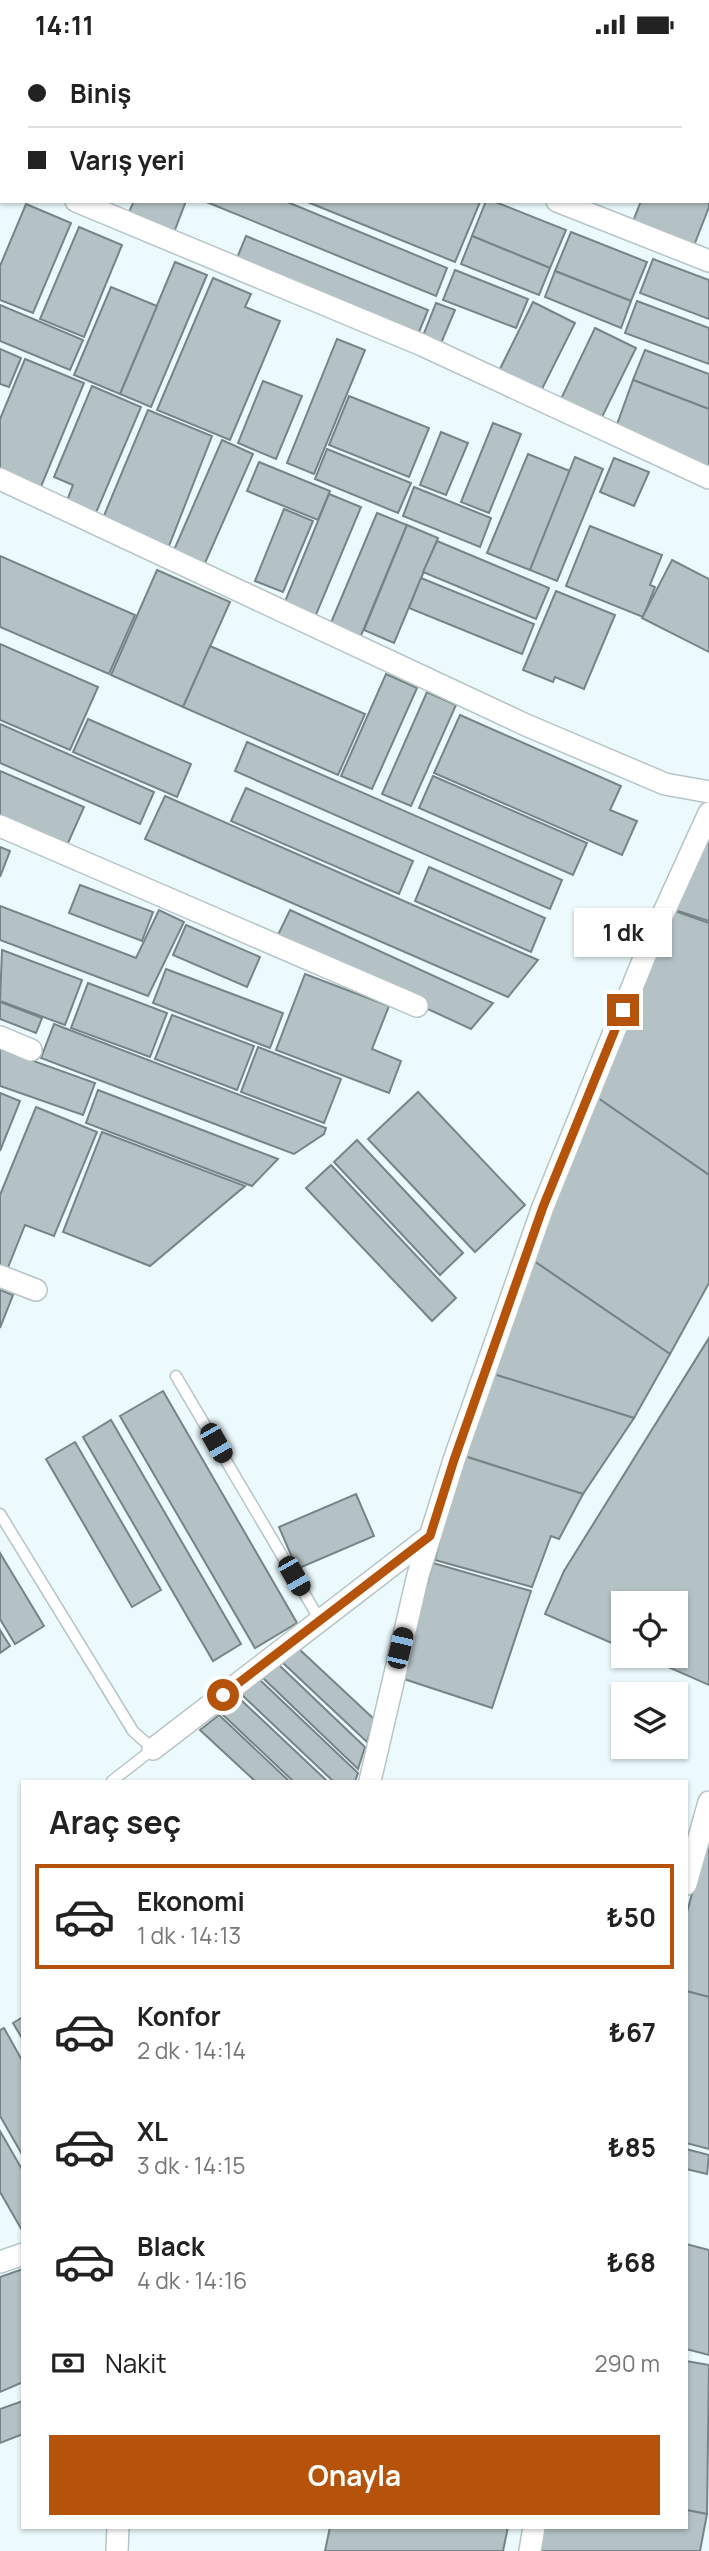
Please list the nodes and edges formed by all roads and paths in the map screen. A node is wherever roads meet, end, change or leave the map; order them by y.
1 (81, 203) edge
2 (561, 203) edge
3 (709, 261) edge
4 (709, 478) edge
5 (0, 479) edge
6 (709, 792) edge
7 (709, 813) edge
8 (0, 826) edge
9 (417, 1006) dead end
10 (0, 1037) edge
11 (31, 1050) dead end
12 (0, 1276) edge
13 (36, 1290) dead end
14 (177, 1376) dead end
15 (0, 1514) edge
16 (430, 1536) junction
17 (320, 1620) junction
18 (153, 1749) junction
19 (113, 1780) edge
20 (370, 1780) edge
21 (709, 1802) edge
22 (688, 1877) edge
23 (21, 2255) edge
24 (0, 2262) edge
25 (118, 2529) edge
26 (534, 2529) edge
27 (117, 2551) edge
28 (530, 2551) edge

1 - 4 street
2 - 3 street
5 - 6 street
7 - 16 street
8 - 9 street
10 - 11 street
12 - 13 street
14 - 17 lane
15 - 18 lane
16 - 17 street
16 - 20 street
17 - 18 street
18 - 19 lane
21 - 22 street
23 - 24 street
25 - 27 street
26 - 28 street

